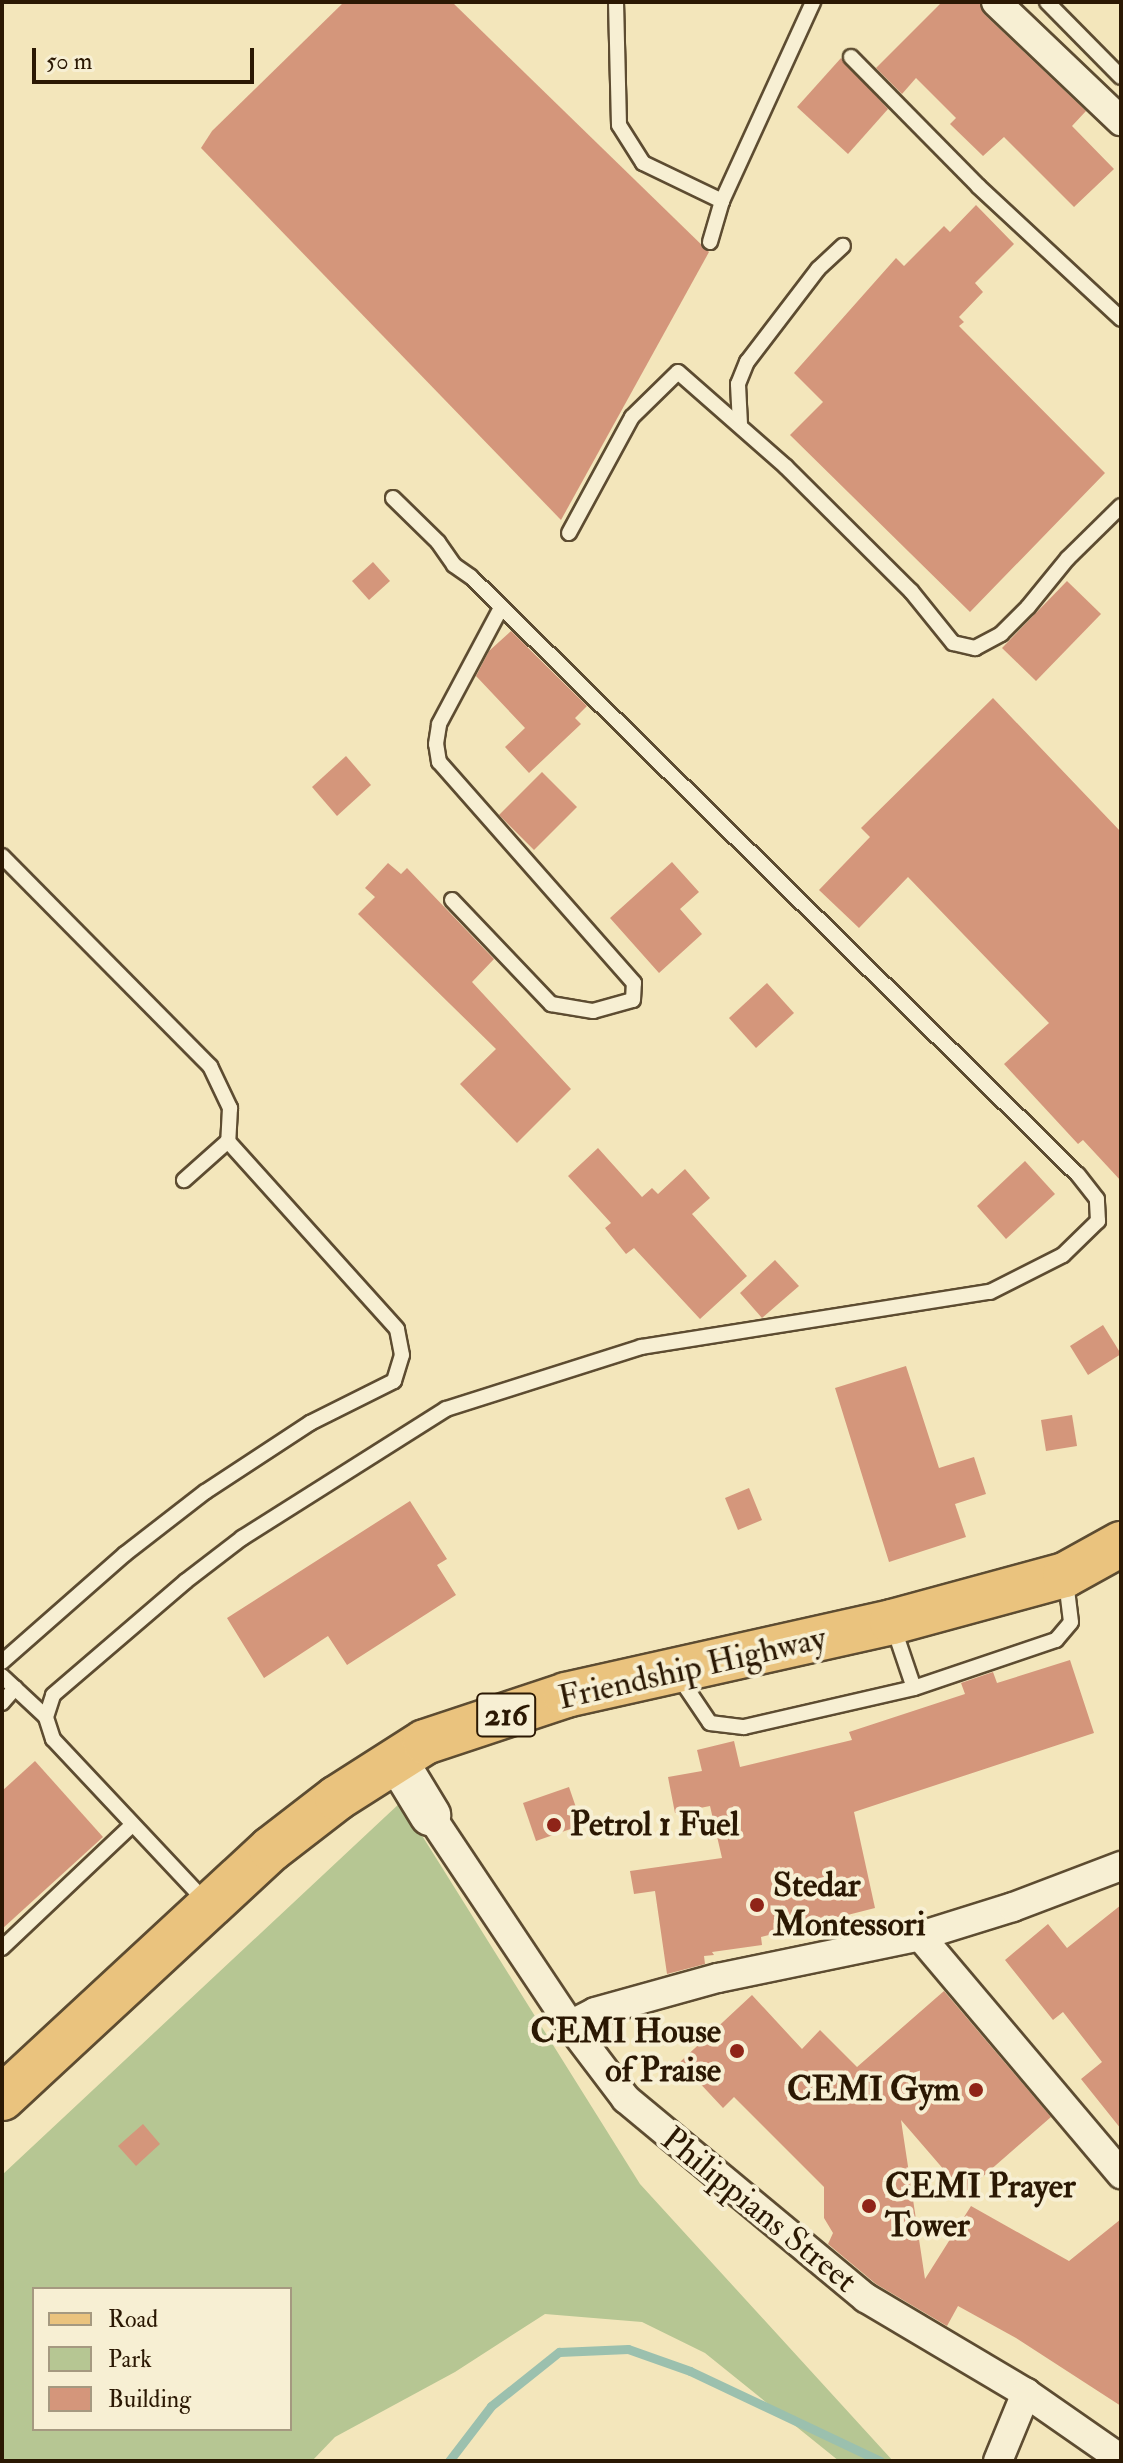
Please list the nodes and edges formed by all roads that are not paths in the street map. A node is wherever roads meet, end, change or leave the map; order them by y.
1 (616, 2) edge
2 (813, 2) edge
3 (996, 2) edge
4 (1047, 2) edge
5 (851, 57) dead end
6 (1121, 77) edge
7 (1121, 121) edge
8 (722, 201) junction
9 (710, 242) dead end
10 (843, 246) dead end
11 (1121, 319) edge
12 (740, 424) junction
13 (393, 498) dead end
14 (1121, 506) edge
15 (569, 533) dead end
16 (501, 608) junction
17 (2, 856) edge
18 (452, 900) dead end
19 (228, 1141) junction
20 (184, 1180) dead end
21 (1121, 1544) edge
22 (1065, 1575) junction
23 (892, 1622) junction
24 (2, 1662) edge
25 (674, 1670) junction
26 (2, 1676) edge
27 (15, 1688) junction
28 (914, 1688) junction
29 (2, 1703) edge
30 (46, 1717) junction
31 (396, 1759) junction
32 (430, 1815) joint
33 (132, 1825) junction
34 (1121, 1866) edge
35 (209, 1906) junction
36 (920, 1936) junction
37 (2, 1948) edge
38 (570, 2025) junction
39 (2, 2098) edge
40 (1121, 2174) edge
41 (1026, 2393) junction
42 (1121, 2459) edge
43 (998, 2461) edge

1 - 8 lane
2 - 8 lane
3 - 7 street
4 - 6 lane
5 - 11 lane
8 - 9 lane
10 - 12 lane
12 - 14 lane
12 - 15 lane
13 - 16 lane
16 - 18 lane
16 - 30 lane
17 - 19 lane
19 - 20 lane
19 - 24 lane
21 - 22 main road, Friendship Highway / 216
22 - 23 main road, Friendship Highway / 216
22 - 28 lane
23 - 25 main road, Friendship Highway / 216
23 - 28 lane
25 - 28 lane
25 - 31 main road, Friendship Highway / 216
26 - 27 lane
27 - 29 lane
27 - 30 lane
30 - 33 lane
31 - 32 street, Philippians Street
31 - 35 main road, Friendship Highway / 216
32 - 38 street, Philippians Street
33 - 35 lane
33 - 37 lane
34 - 36 street
35 - 39 main road, Friendship Highway / 216
36 - 38 street
36 - 40 street
38 - 41 street, Philippians Street
41 - 42 street, Philippians Street
41 - 43 street

